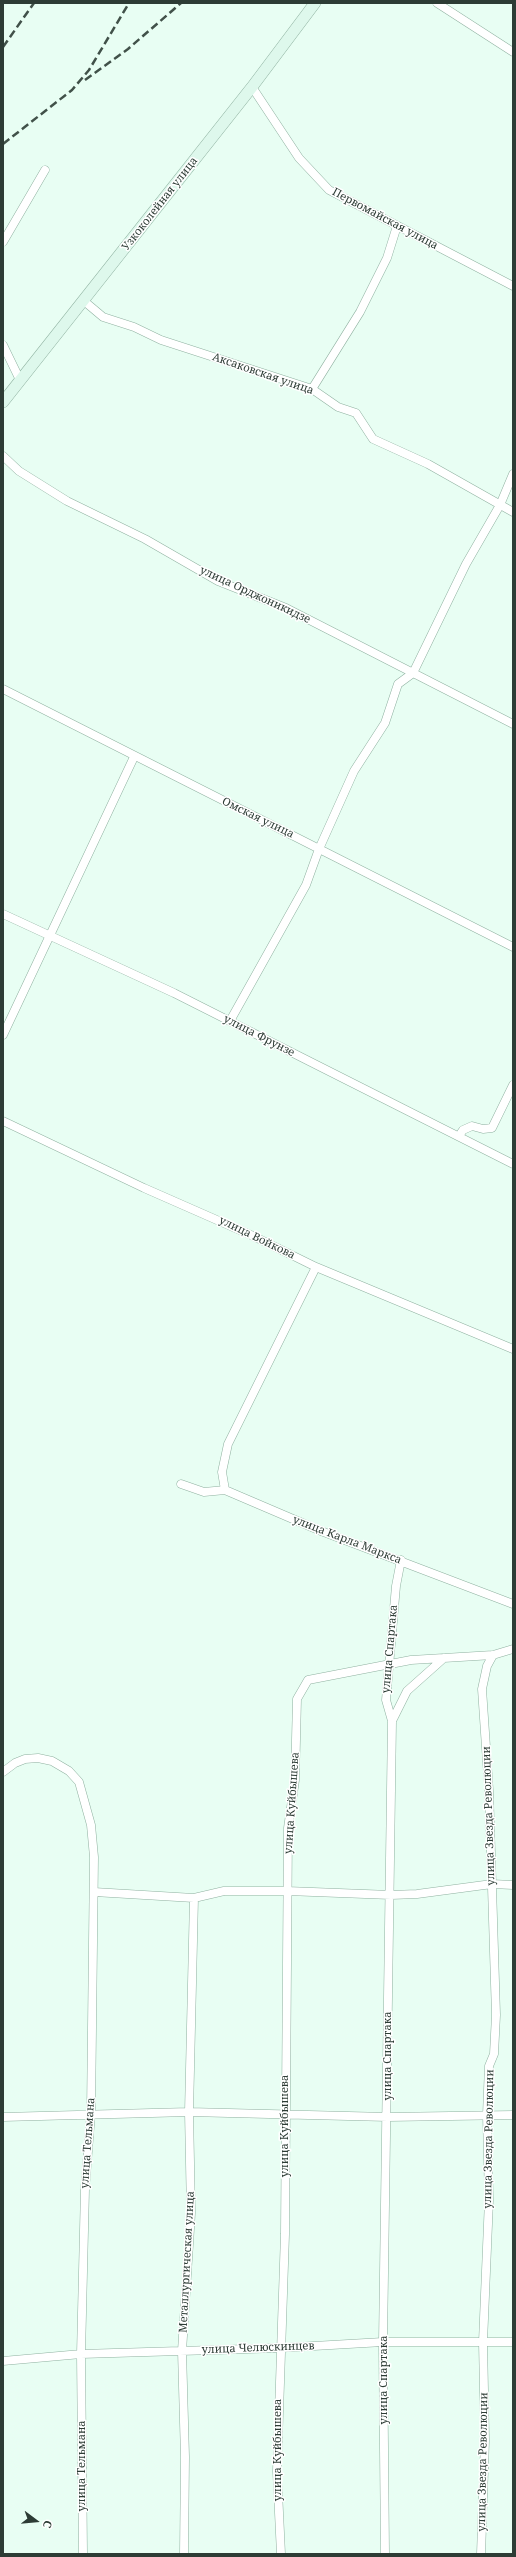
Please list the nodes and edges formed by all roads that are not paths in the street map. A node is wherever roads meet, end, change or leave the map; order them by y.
1 (315, 3) edge
2 (437, 3) edge
3 (513, 52) edge
4 (252, 87) junction
5 (45, 170) dead end
6 (397, 226) junction
7 (3, 242) edge
8 (513, 286) edge
9 (84, 301) junction
10 (3, 345) edge
11 (20, 380) junction
12 (312, 389) junction
13 (3, 402) edge
14 (3, 456) edge
15 (513, 474) edge
16 (500, 505) junction
17 (513, 512) edge
18 (413, 673) junction
19 (3, 689) edge
20 (513, 724) edge
21 (134, 757) junction
22 (319, 848) junction
23 (3, 914) edge
24 (48, 936) junction
25 (513, 947) edge
26 (230, 1021) junction
27 (3, 1035) edge
28 (513, 1085) edge
29 (3, 1121) edge
30 (459, 1136) junction
31 (513, 1164) edge
32 (316, 1268) junction
33 (513, 1349) edge
34 (181, 1484) dead end
35 (225, 1490) junction
36 (401, 1560) junction
37 (513, 1604) edge
38 (513, 1649) edge
39 (493, 1654) junction
40 (444, 1658) junction
41 (390, 1665) junction
42 (392, 1721) junction
43 (3, 1772) edge
44 (492, 1884) junction
45 (513, 1885) edge
46 (287, 1891) junction
47 (94, 1892) junction
48 (391, 1895) junction
49 (194, 1898) junction
50 (189, 2112) junction
51 (91, 2113) junction
52 (285, 2115) junction
53 (487, 2115) junction
54 (513, 2115) edge
55 (3, 2117) edge
56 (388, 2117) junction
57 (383, 2342) junction
58 (483, 2342) junction
59 (513, 2342) edge
60 (279, 2348) junction
61 (182, 2351) junction
62 (81, 2354) junction
63 (3, 2362) edge
64 (83, 2554) edge
65 (184, 2554) edge
66 (282, 2554) edge
67 (385, 2554) edge
68 (482, 2554) edge

1 - 4 street, Узкоколейная улица
2 - 3 street
4 - 6 street, Первомайская улица
4 - 9 street, Узкоколейная улица
5 - 7 street
6 - 8 street, Первомайская улица
6 - 12 street
9 - 11 street, Узкоколейная улица
9 - 12 street, Аксаковская улица
10 - 11 street
11 - 13 street, Узкоколейная улица
12 - 16 street, Аксаковская улица
14 - 18 street, улица Орджоникидзе
15 - 16 street
16 - 17 street, Аксаковская улица
16 - 18 street
18 - 20 street, улица Орджоникидзе
18 - 22 street
19 - 21 street, Омская улица
21 - 22 street, Омская улица
21 - 24 street
22 - 25 street, Омская улица
22 - 26 street
23 - 24 street, улица Фрунзе
24 - 26 street, улица Фрунзе
24 - 27 street
26 - 30 street, улица Фрунзе
28 - 30 street
29 - 32 street, улица Войкова
30 - 31 street, улица Фрунзе
32 - 33 street, улица Войкова
32 - 35 street
34 - 35 street, улица Карла Маркса
35 - 36 street, улица Карла Маркса
36 - 37 street, улица Карла Маркса
36 - 41 street, улица Спартака
38 - 39 street
39 - 40 street
39 - 44 street, улица Звезда Революции
40 - 41 street
40 - 42 street
41 - 42 street, улица Спартака
41 - 46 street, улица Куйбышева
42 - 48 street, улица Спартака
43 - 47 street, улица Тельмана
44 - 45 street
44 - 48 street
44 - 53 street, улица Звезда Революции
46 - 48 street
46 - 49 street
46 - 52 street, улица Куйбышева
47 - 49 street
47 - 51 street, улица Тельмана
48 - 56 street, улица Спартака
49 - 50 street, Металлургическая улица
50 - 51 street
50 - 52 street
50 - 61 street, Металлургическая улица
51 - 55 street
51 - 62 street, улица Тельмана
52 - 56 street
52 - 60 street, улица Куйбышева
53 - 54 street
53 - 56 street
53 - 58 street, улица Звезда Революции
56 - 57 street, улица Спартака
57 - 58 street, улица Челюскинцев
57 - 60 street, улица Челюскинцев
57 - 67 street, улица Спартака
58 - 59 street, улица Челюскинцев
58 - 68 street, улица Звезда Революции
60 - 61 street, улица Челюскинцев
60 - 66 street, улица Куйбышева
61 - 62 street, улица Челюскинцев
61 - 65 street, Металлургическая улица
62 - 63 street, улица Челюскинцев
62 - 64 street, улица Тельмана

